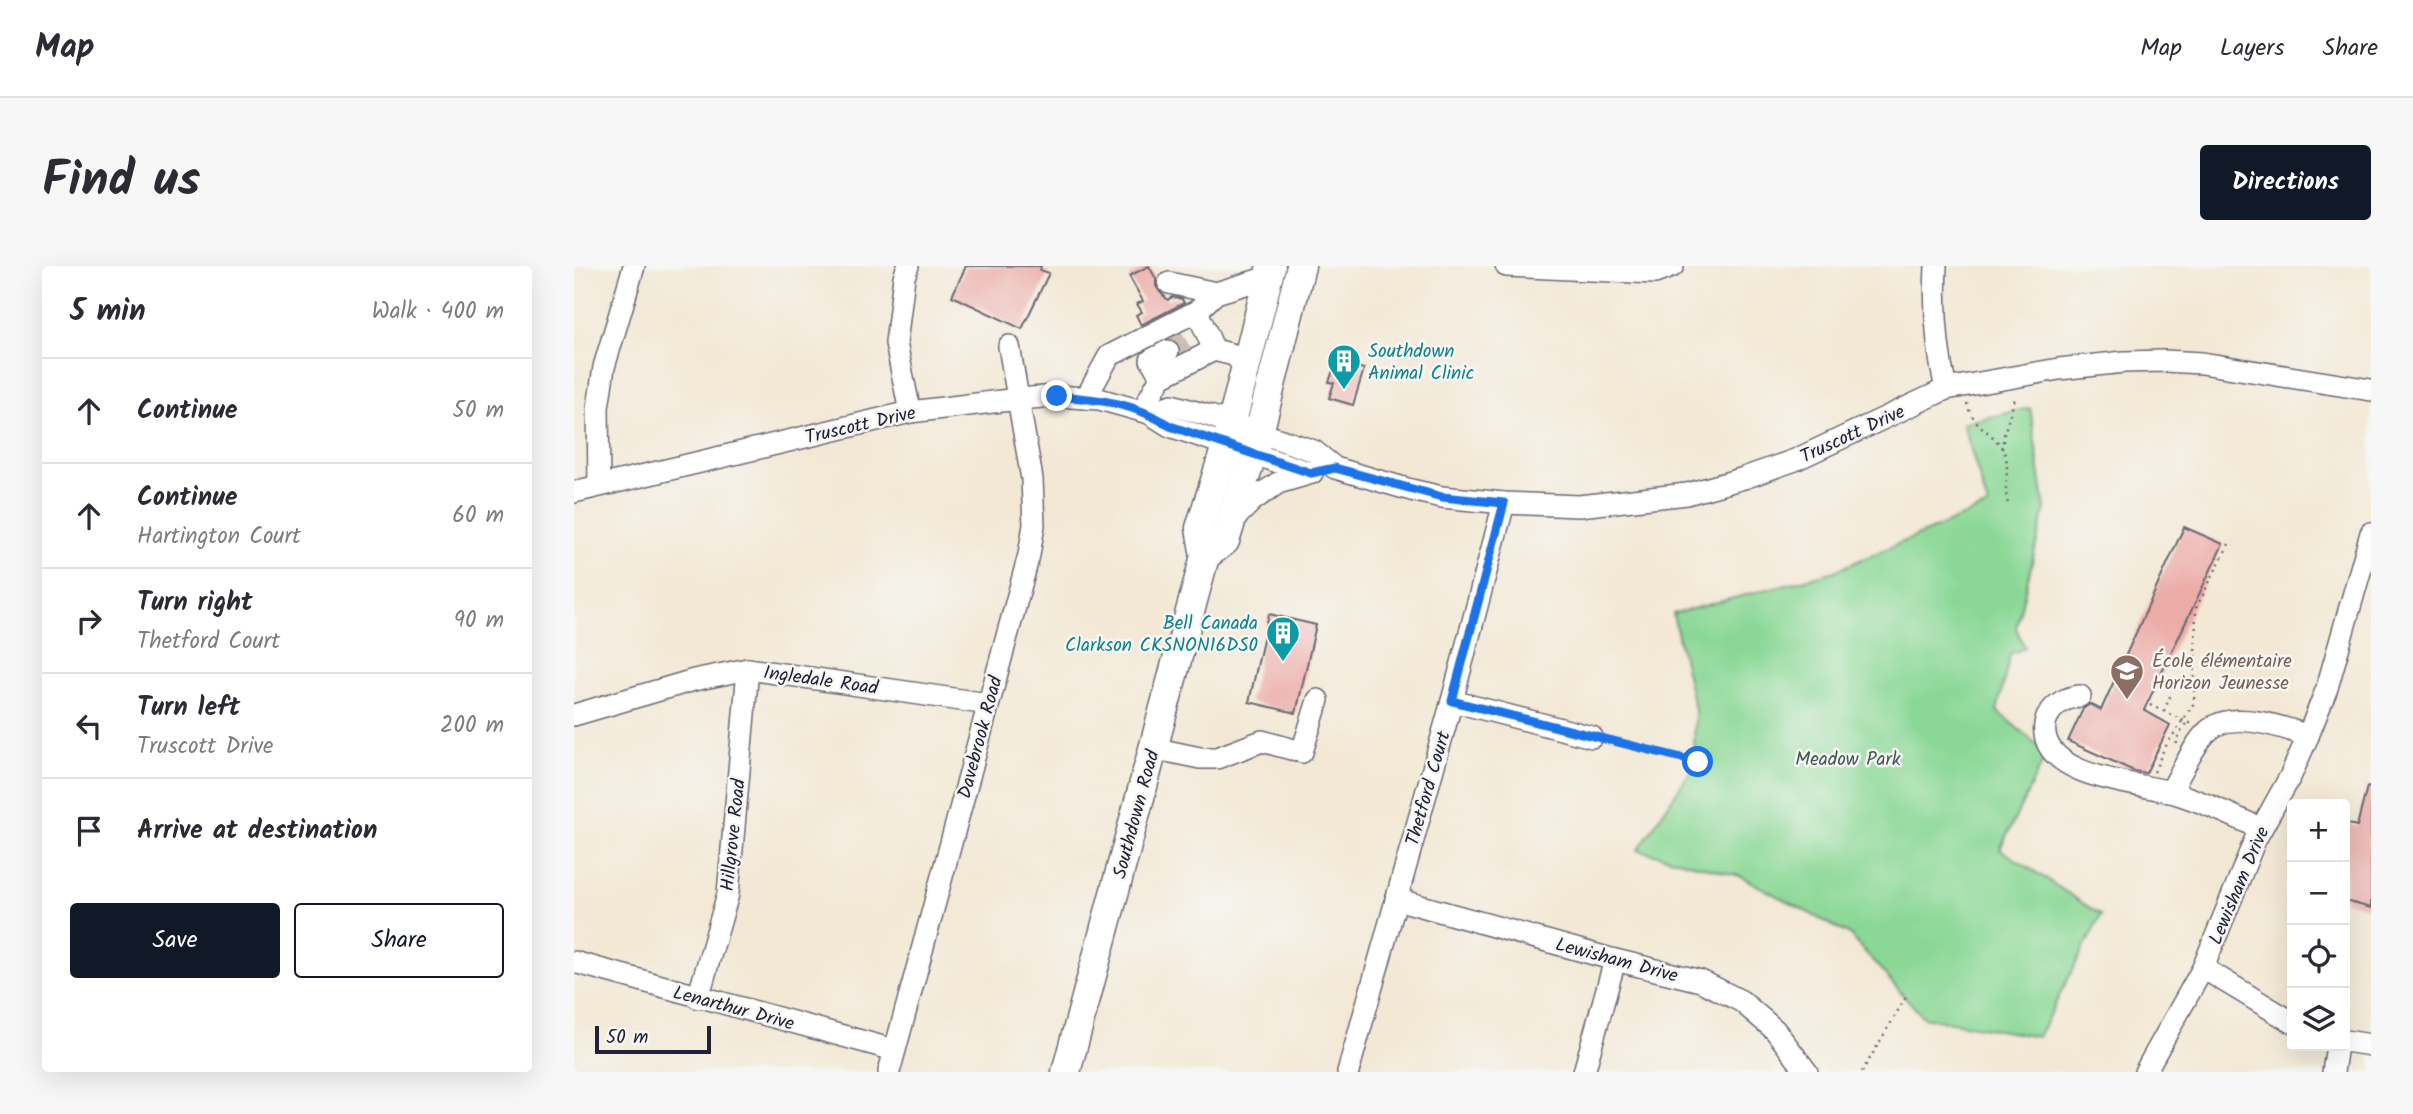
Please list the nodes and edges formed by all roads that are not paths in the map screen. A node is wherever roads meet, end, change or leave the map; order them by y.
1 (634, 266) edge
2 (908, 266) edge
3 (1301, 266) edge
4 (1506, 266) edge
5 (1673, 266) edge
6 (1937, 266) edge
7 (1270, 271) edge
8 (1169, 283) dead end
9 (1216, 293) junction
10 (1197, 311) junction
11 (1140, 340) junction
12 (1203, 340) junction
13 (1009, 346) dead end
14 (1160, 363) junction
15 (1245, 366) junction
16 (1954, 387) junction
17 (2371, 390) edge
18 (1086, 398) junction
19 (1018, 399) junction
20 (910, 412) junction
21 (1146, 412) junction
22 (1228, 434) junction
23 (1256, 444) junction
24 (1335, 468) junction
25 (1311, 473) junction
26 (599, 485) junction
27 (574, 492) edge
28 (1504, 503) junction
29 (1231, 522) junction
30 (2371, 533) edge
31 (1205, 556) junction
32 (748, 669) junction
33 (2080, 696) dead end
34 (1318, 700) dead end
35 (1452, 701) junction
36 (988, 704) junction
37 (574, 715) edge
38 (2308, 736) junction
39 (1591, 737) road end
40 (1152, 748) junction
41 (2170, 792) junction
42 (2261, 829) junction
43 (1395, 899) junction
44 (1615, 960) junction
45 (574, 962) edge
46 (2203, 968) junction
47 (698, 998) junction
48 (2287, 1019) edge
49 (2350, 1042) edge
50 (2371, 1045) edge
51 (894, 1051) junction
52 (2336, 1051) edge
53 (888, 1072) edge
54 (1066, 1072) edge
55 (1348, 1072) edge
56 (1584, 1072) edge
57 (1807, 1072) edge
58 (2145, 1072) edge
59 (2333, 1072) edge

1 - 26 street
2 - 20 street
3 - 23 main road, Southdown Road
4 - 5 street
6 - 16 street
7 - 9 street
7 - 15 main road, Southdown Road
8 - 9 street
9 - 10 street
10 - 11 street
10 - 12 street
11 - 14 street
11 - 18 street
12 - 14 street
12 - 15 street
13 - 19 street, Davebrook Road
14 - 21 street
15 - 22 main road, Southdown Road
16 - 17 street, Truscott Drive
16 - 28 street, Truscott Drive
18 - 19 street, Truscott Drive
18 - 21 street, Truscott Drive
19 - 20 street, Truscott Drive
19 - 36 street, Davebrook Road
20 - 26 street, Truscott Drive
21 - 22 street, Truscott Drive
22 - 23 street, Truscott Drive
22 - 31 main road, Southdown Road
23 - 24 street, Truscott Drive
23 - 25 street, Truscott Drive
23 - 29 main road, Southdown Road
24 - 25 street, Truscott Drive
24 - 28 street, Truscott Drive
25 - 29 street
26 - 27 street, Truscott Drive
28 - 35 street, Thetford Court
29 - 31 main road, Southdown Road
30 - 38 street, Lewisham Drive
31 - 40 main road, Southdown Road
32 - 36 street, Ingledale Road
32 - 37 street, Ingledale Road
32 - 47 street, Hillgrove Road
33 - 41 street
34 - 40 street
35 - 39 street
35 - 43 street, Thetford Court
36 - 51 street, Davebrook Road
38 - 41 street
38 - 42 street, Lewisham Drive
40 - 54 main road, Southdown Road
41 - 42 street
42 - 46 street, Lewisham Drive
43 - 44 street, Lewisham Drive
43 - 55 street, Thetford Court
44 - 56 street
44 - 57 street, Lewisham Drive
45 - 47 street, Lenarthur Drive
46 - 48 street
46 - 58 street, Lewisham Drive
47 - 51 street, Lenarthur Drive
49 - 50 street
51 - 53 street, Davebrook Road
52 - 59 street

